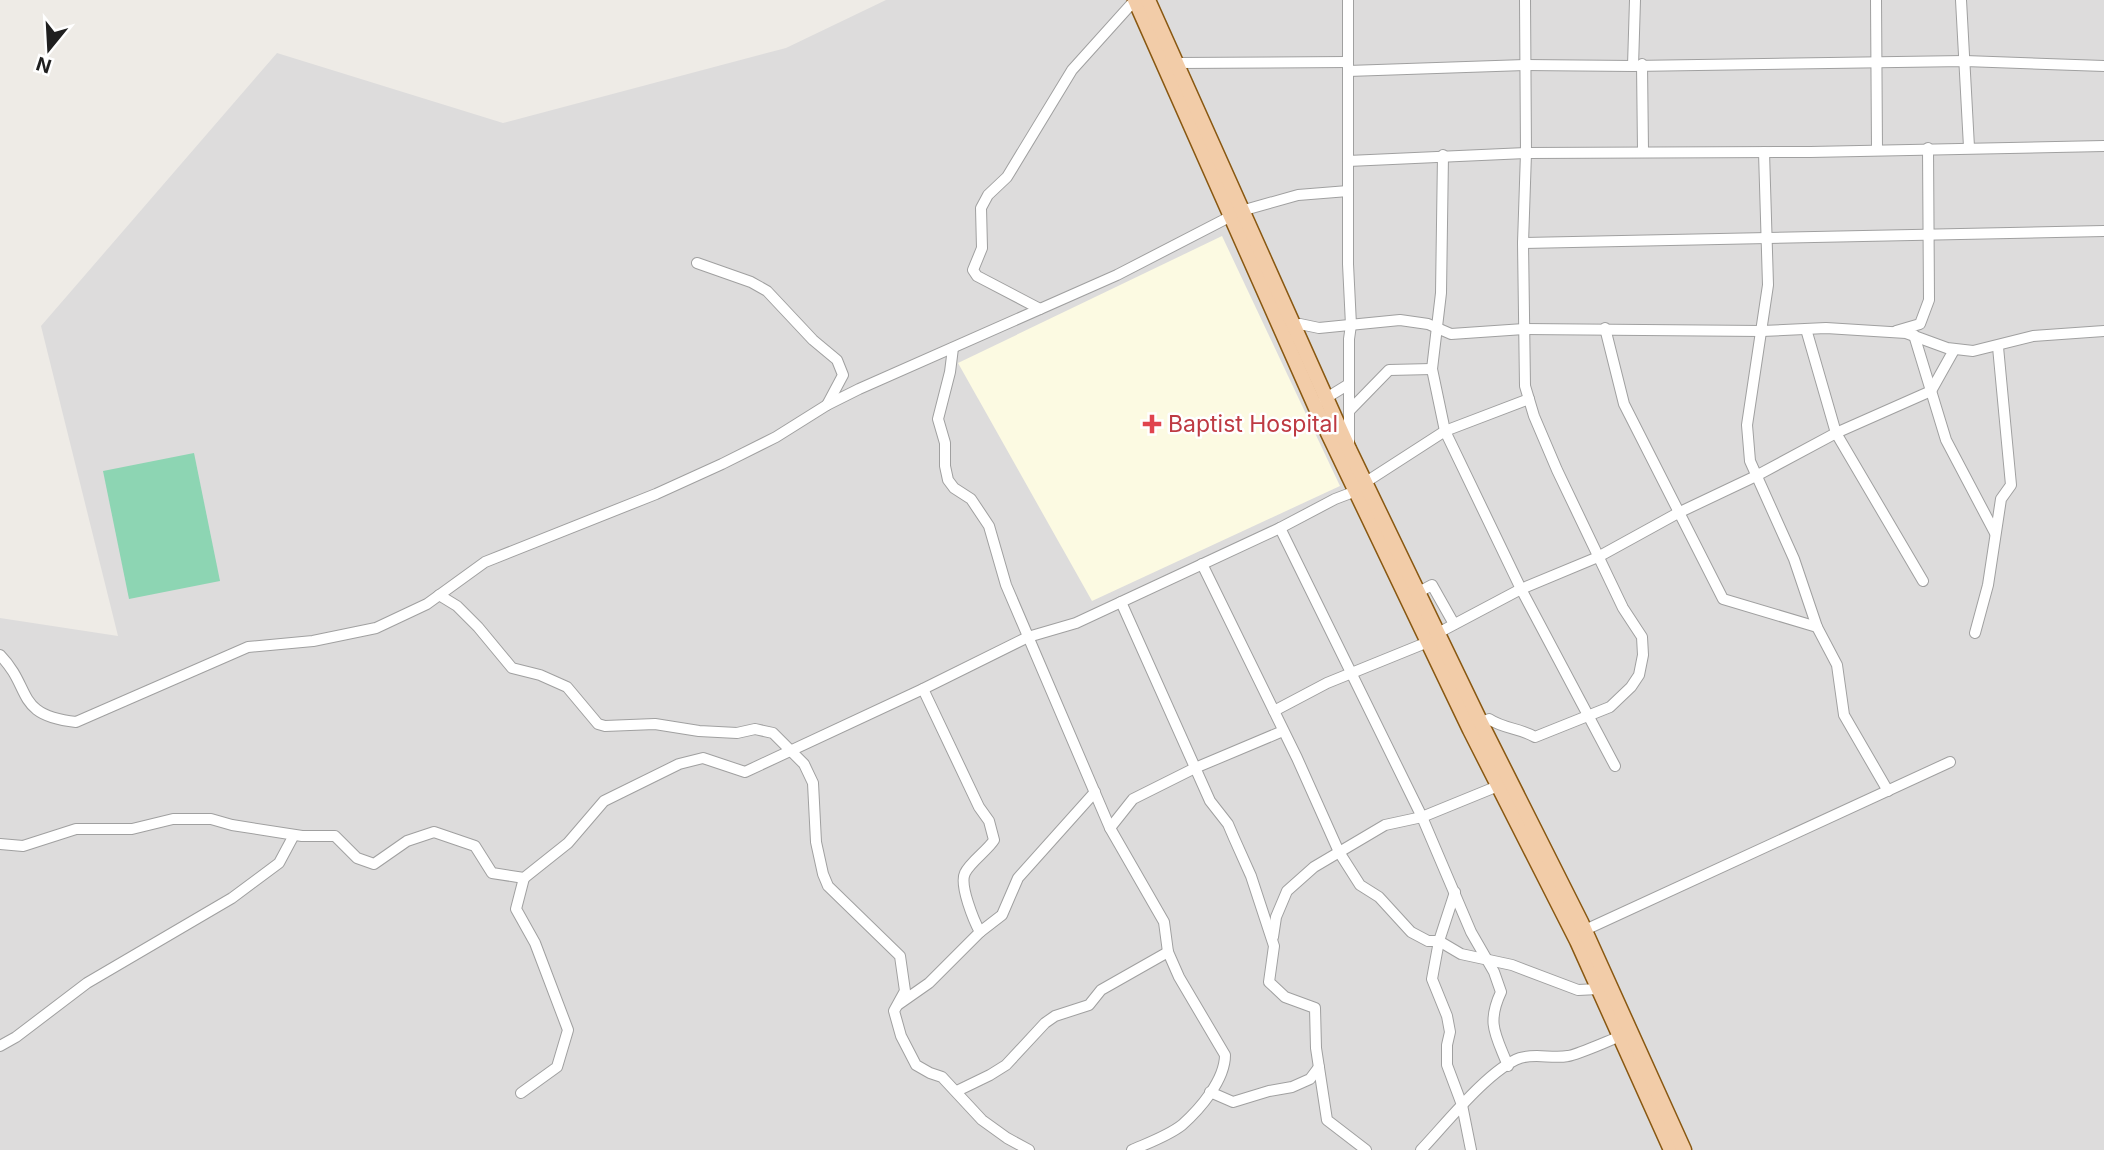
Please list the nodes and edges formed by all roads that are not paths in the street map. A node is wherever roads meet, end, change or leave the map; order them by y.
1 (1135, 0) edge
2 (1147, 0) edge
3 (1348, 0) edge
4 (1525, 0) edge
5 (1635, 0) edge
6 (1876, 0) edge
7 (1961, 0) edge
8 (1965, 61) junction
9 (1176, 63) junction
10 (1876, 63) junction
11 (1525, 65) junction
12 (1637, 65) junction
13 (2104, 66) edge
14 (1348, 67) junction
15 (2104, 146) edge
16 (1969, 147) junction
17 (1927, 148) junction
18 (1877, 149) junction
19 (1643, 151) junction
20 (1526, 152) junction
21 (1764, 152) junction
22 (1443, 155) junction
23 (1348, 161) junction
24 (1348, 191) junction
25 (1237, 214) junction
26 (2104, 231) edge
27 (1929, 235) junction
28 (1766, 240) junction
29 (1523, 243) junction
30 (697, 263) dead end
31 (1040, 309) junction
32 (1351, 325) junction
33 (1293, 326) junction
34 (1320, 328) junction
35 (1436, 328) junction
36 (1524, 328) junction
37 (1605, 328) junction
38 (1806, 329) junction
39 (1762, 331) junction
40 (2104, 331) edge
41 (1894, 332) junction
42 (1914, 335) junction
43 (1998, 346) junction
44 (953, 348) junction
45 (1304, 349) junction
46 (1954, 350) junction
47 (1298, 364) junction
48 (1432, 369) junction
49 (1349, 384) junction
50 (1931, 391) junction
51 (1529, 399) junction
52 (1320, 402) junction
53 (827, 405) junction
54 (1350, 410) junction
55 (1445, 431) junction
56 (1836, 433) junction
57 (1349, 449) junction
58 (1756, 476) junction
59 (1361, 487) junction
60 (1678, 513) junction
61 (1280, 528) junction
62 (1995, 533) junction
63 (1598, 557) junction
64 (1202, 564) junction
65 (1923, 580) dead end
66 (1521, 589) junction
67 (439, 595) junction
68 (1413, 595) junction
69 (1121, 601) junction
70 (1454, 624) junction
71 (1817, 628) junction
72 (1975, 633) dead end
73 (1028, 637) junction
74 (1433, 637) junction
75 (0, 654) edge
76 (1351, 673) junction
77 (923, 689) junction
78 (1274, 711) junction
79 (1588, 716) junction
80 (1481, 723) junction
81 (1283, 731) junction
82 (792, 750) junction
83 (1950, 762) dead end
84 (1615, 766) dead end
85 (1195, 768) junction
86 (1498, 786) junction
87 (1888, 791) junction
88 (1095, 792) junction
89 (1422, 817) junction
90 (1110, 828) junction
91 (294, 835) junction
92 (0, 844) edge
93 (1339, 852) junction
94 (524, 878) junction
95 (1455, 891) junction
96 (1585, 930) junction
97 (981, 932) junction
98 (1272, 941) junction
99 (1439, 941) junction
100 (1168, 952) junction
101 (1486, 959) junction
102 (1603, 985) junction
103 (898, 1005) junction
104 (1624, 1033) junction
105 (0, 1046) edge
106 (1508, 1066) junction
107 (1319, 1067) junction
108 (957, 1091) junction
109 (1210, 1092) junction
110 (521, 1093) dead end
111 (1462, 1105) junction
112 (1030, 1150) edge
113 (1132, 1150) edge
114 (1366, 1150) edge
115 (1421, 1150) edge
116 (1471, 1150) edge
117 (1671, 1150) edge
118 (1684, 1150) edge

1 - 25 main road
1 - 31 street
2 - 9 main road
3 - 14 street
4 - 11 street
5 - 12 street
6 - 10 street
7 - 8 street
8 - 10 street
8 - 13 street
8 - 16 street
9 - 14 street
9 - 25 main road
10 - 12 street
10 - 18 street
11 - 12 street
11 - 14 street
11 - 20 street
12 - 19 street
14 - 23 street
15 - 16 street
16 - 17 street
17 - 18 street
17 - 27 street
18 - 21 street
19 - 20 street
19 - 21 street
20 - 22 street
20 - 29 street
21 - 28 street
22 - 23 street
22 - 35 street
23 - 24 street
24 - 25 street
24 - 32 street
25 - 31 street
25 - 33 main road
25 - 47 main road
26 - 27 street
27 - 28 street
27 - 41 street
28 - 29 street
28 - 39 street
29 - 36 street
30 - 53 street
31 - 44 street
32 - 34 street
32 - 35 street
32 - 49 street
33 - 34 street
33 - 45 main road
34 - 45 street
35 - 36 street
35 - 48 street
36 - 37 street
36 - 51 street
37 - 39 street
37 - 60 street
38 - 39 street
38 - 41 street
38 - 56 street
39 - 58 street
40 - 43 street
41 - 42 street
42 - 46 street
42 - 50 street
43 - 46 street
43 - 62 street
44 - 53 street
44 - 73 street
45 - 47 street
45 - 52 main road
46 - 50 street
47 - 52 main road
48 - 54 street
48 - 55 street
49 - 52 street
49 - 54 street
50 - 56 street
50 - 62 street
51 - 55 street
51 - 63 street
52 - 57 main road
52 - 59 main road
53 - 67 street
54 - 57 street
55 - 59 street
55 - 66 street
56 - 58 street
56 - 65 street
57 - 59 main road
58 - 60 street
58 - 71 street
59 - 61 street
59 - 68 main road
60 - 63 street
60 - 71 street
61 - 64 street
61 - 76 street
62 - 72 street
63 - 66 street
63 - 79 street
64 - 69 street
64 - 78 street
66 - 70 street
66 - 79 street
67 - 75 street
67 - 82 street
68 - 70 street
68 - 74 main road
69 - 73 street
69 - 85 street
70 - 74 street
71 - 87 street
73 - 77 street
73 - 88 street
74 - 76 street
74 - 80 main road
74 - 86 main road
76 - 78 street
76 - 89 street
77 - 82 street
77 - 97 street
78 - 81 street
79 - 80 street
79 - 84 street
80 - 96 main road
81 - 85 street
81 - 93 street
82 - 94 street
82 - 103 street
83 - 87 street
85 - 90 street
85 - 98 street
86 - 89 street
86 - 102 main road
87 - 96 street
88 - 90 street
88 - 97 street
89 - 93 street
89 - 95 street
90 - 100 street
91 - 92 street
91 - 94 street
91 - 105 street
93 - 98 street
93 - 99 street
94 - 110 street
95 - 99 street
95 - 101 street
96 - 102 main road
97 - 103 street
98 - 107 street
99 - 101 street
99 - 111 street
100 - 108 street
100 - 109 street
101 - 102 street
101 - 106 street
102 - 104 main road
103 - 108 street
104 - 106 street
104 - 117 main road
104 - 118 main road
106 - 111 street
107 - 109 street
107 - 114 street
108 - 112 street
109 - 113 street
111 - 115 street
111 - 116 street

